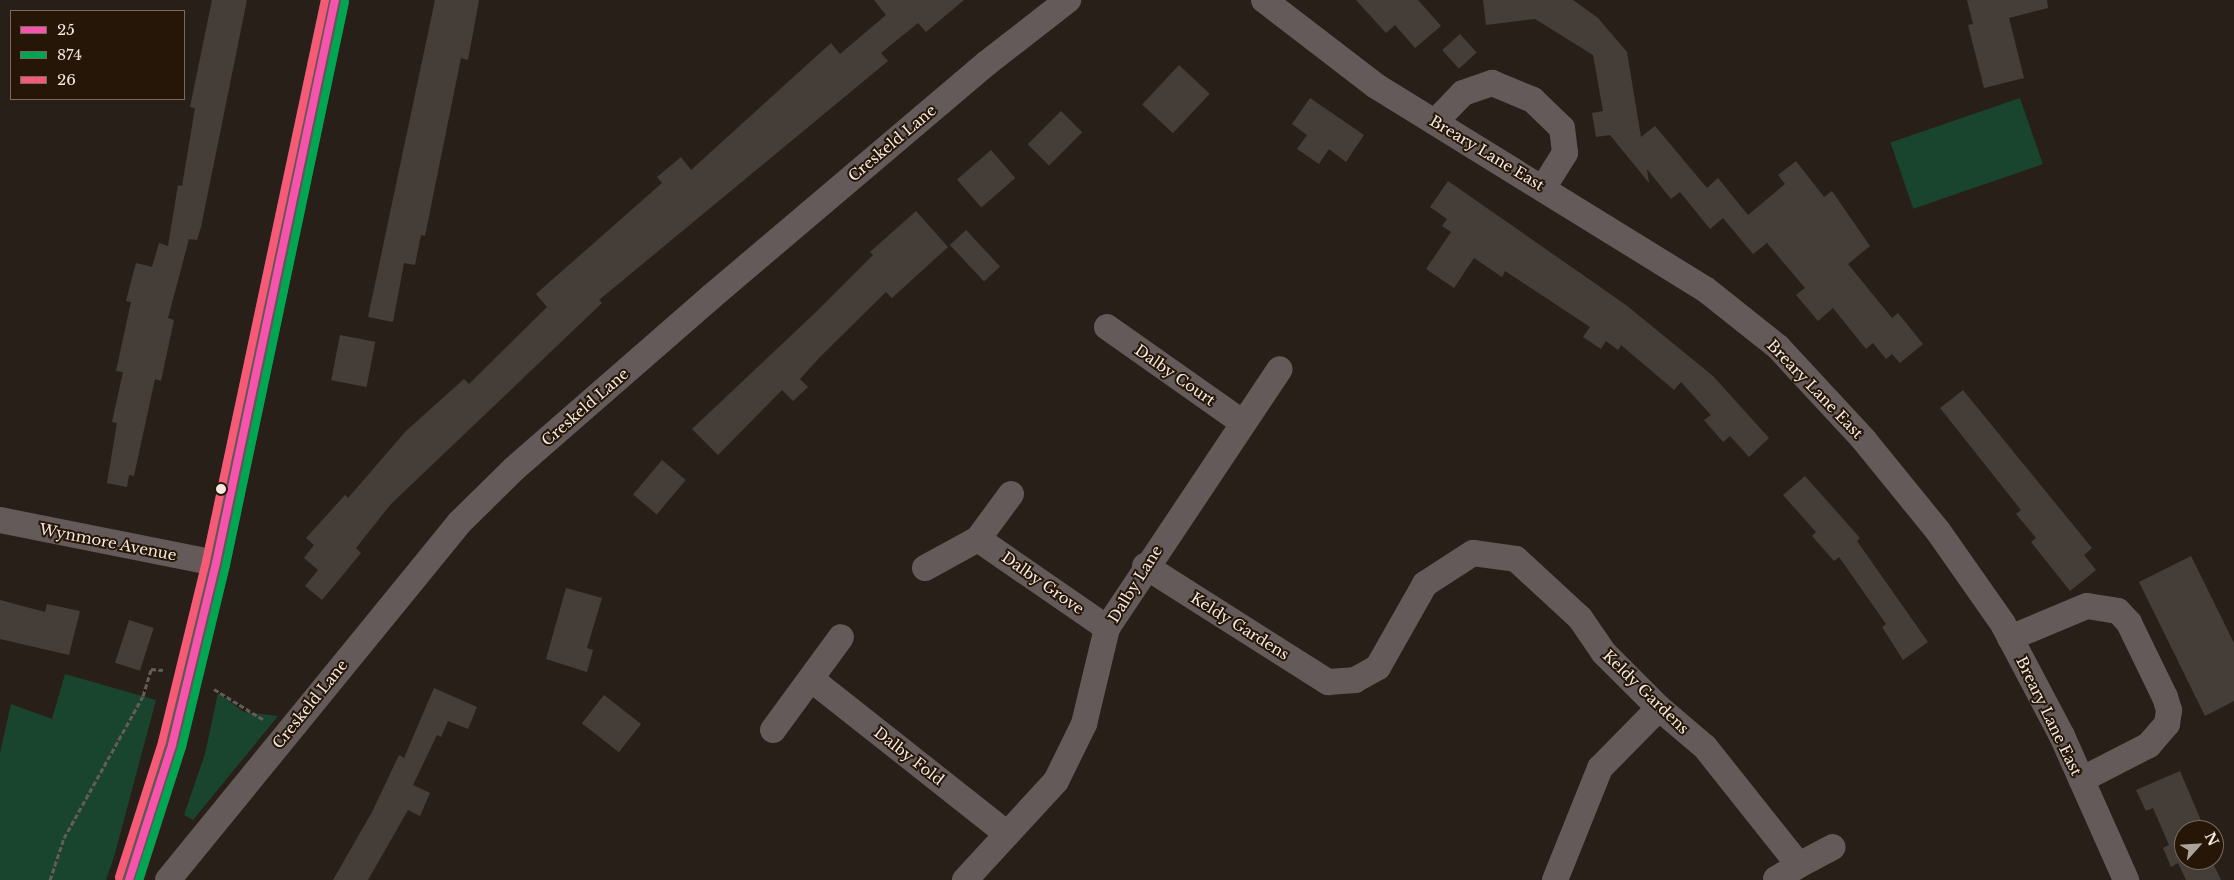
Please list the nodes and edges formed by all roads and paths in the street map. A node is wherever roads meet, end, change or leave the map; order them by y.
1 (335, 0) edge
2 (1068, 0) edge
3 (1264, 0) edge
4 (1435, 122) junction
5 (1544, 187) junction
6 (1107, 328) dead end
7 (1280, 369) dead end
8 (1243, 423) junction
9 (1011, 494) dead end
10 (0, 520) edge
11 (978, 539) junction
12 (216, 563) junction
13 (1145, 566) junction
14 (925, 568) dead end
15 (1107, 628) junction
16 (841, 637) dead end
17 (2010, 638) junction
18 (189, 673) junction
19 (810, 679) junction
20 (1659, 708) junction
21 (772, 730) dead end
22 (285, 734) junction
23 (2081, 780) junction
24 (1007, 834) junction
25 (1833, 847) dead end
26 (1799, 866) junction
27 (1776, 879) edge
28 (50, 880) edge
29 (129, 880) edge
30 (168, 880) edge
31 (965, 880) edge
32 (1554, 880) edge
33 (2126, 880) edge

1 - 12 highway
2 - 22 street, Creskeld Lane
3 - 4 street, Breary Lane East
4 - 5 street, Breary Lane East
4 - 5 street
5 - 17 street, Breary Lane East
6 - 8 street, Dalby Court
7 - 8 street, Dalby Lane
8 - 13 street, Dalby Lane
9 - 11 street
10 - 12 street, Wynmore Avenue
11 - 14 street
11 - 15 street, Dalby Grove
12 - 18 highway
13 - 15 street, Dalby Lane
13 - 20 street, Keldy Gardens
15 - 24 street, Dalby Lane
16 - 19 street
17 - 23 street, Breary Lane East
17 - 23 street
18 - 22 path
18 - 28 path
18 - 29 highway
19 - 21 street
19 - 24 street, Dalby Fold
20 - 26 street, Keldy Gardens
20 - 32 street
22 - 30 street, Creskeld Lane
23 - 33 street, Breary Lane East
24 - 31 street, Dalby Lane
25 - 26 street
26 - 27 street

